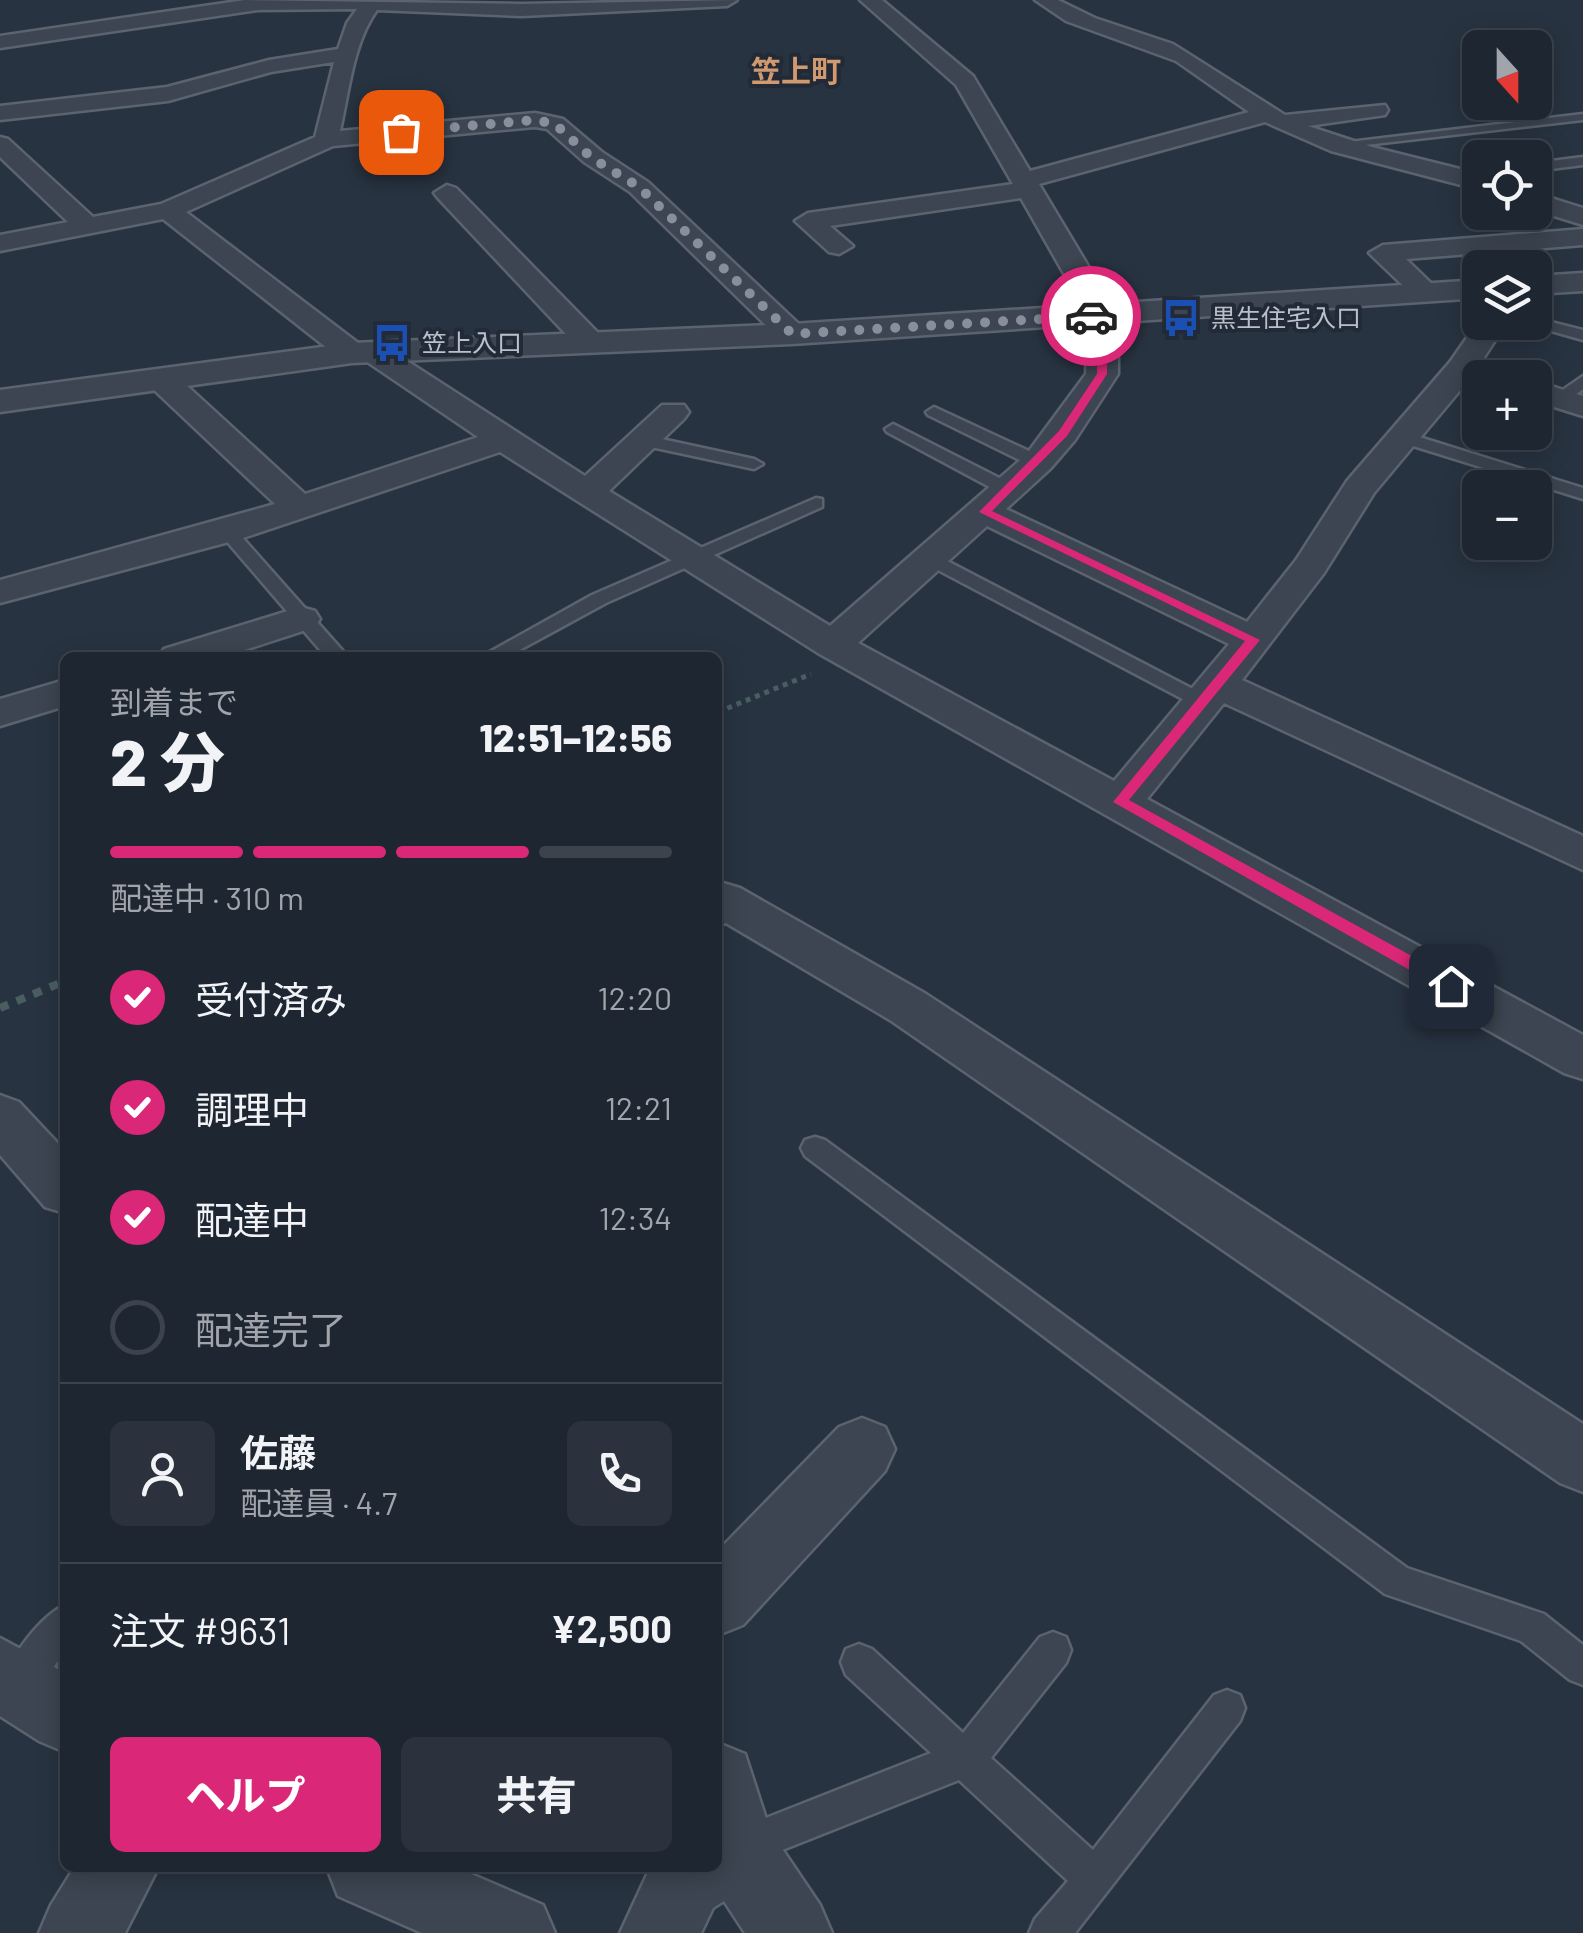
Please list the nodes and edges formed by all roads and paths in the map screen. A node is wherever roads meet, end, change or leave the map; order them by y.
1 (870, 0) edge
2 (1045, 0) edge
3 (713, 1) edge
4 (373, 2) edge
5 (298, 10) edge
6 (0, 42) edge
7 (346, 54) junction
8 (1377, 110) dead end
9 (0, 113) edge
10 (1583, 117) edge
11 (1273, 119) junction
12 (326, 140) junction
13 (0, 144) edge
14 (1339, 144) junction
15 (1583, 161) edge
16 (1552, 165) edge
17 (1462, 174) edge
18 (1028, 185) junction
19 (447, 193) dead end
20 (168, 210) junction
21 (88, 226) junction
22 (1583, 237) edge
23 (0, 243) edge
24 (839, 246) dead end
25 (1583, 282) edge
26 (1552, 284) edge
27 (1462, 290) edge
28 (1428, 293) junction
29 (1103, 316) junction
30 (1552, 327) edge
31 (792, 334) junction
32 (1583, 335) edge
33 (591, 343) junction
34 (363, 353) junction
35 (161, 378) junction
36 (1462, 385) edge
37 (0, 401) edge
38 (673, 412) dead end
39 (934, 412) dead end
40 (893, 429) dead end
41 (1400, 436) junction
42 (504, 440) junction
43 (642, 440) junction
44 (1038, 462) junction
45 (754, 464) dead end
46 (588, 492) junction
47 (1583, 494) edge
48 (995, 500) junction
49 (816, 502) dead end
50 (300, 508) junction
51 (226, 531) junction
52 (928, 557) junction
53 (697, 558) junction
54 (0, 592) edge
55 (300, 620) junction
56 (1253, 640) junction
57 (843, 650) junction
58 (197, 652) edge
59 (333, 652) edge
60 (500, 652) edge
61 (1209, 692) junction
62 (60, 694) edge
63 (722, 710) edge
64 (0, 712) edge
65 (1120, 802) junction
66 (1583, 854) edge
67 (722, 902) edge
68 (60, 983) edge
69 (0, 1008) edge
70 (1583, 1059) edge
71 (0, 1117) edge
72 (815, 1148) dead end
73 (60, 1184) edge
74 (862, 1449) dead end
75 (1583, 1460) edge
76 (722, 1596) edge
77 (60, 1632) edge
78 (1053, 1650) dead end
79 (859, 1662) dead end
80 (1583, 1667) edge
81 (27, 1691) edge
82 (1227, 1708) dead end
83 (967, 1758) junction
84 (722, 1838) edge
85 (722, 1843) edge
86 (117, 1872) edge
87 (375, 1872) edge
88 (692, 1872) edge
89 (1095, 1879) junction
90 (79, 1933) edge
91 (515, 1933) edge
92 (660, 1933) edge
93 (792, 1933) edge
94 (1050, 1933) edge

1 - 18 street
2 - 11 street
3 - 4 street
4 - 5 street
4 - 7 street
5 - 6 street
7 - 9 street
7 - 12 street
8 - 11 street
10 - 14 lane
11 - 14 street
11 - 18 street
12 - 20 street
12 - 31 street
13 - 21 street
14 - 17 street
15 - 16 lane
18 - 24 street
18 - 29 street
19 - 33 street
20 - 21 street
20 - 34 street
21 - 23 street
22 - 28 street
25 - 26 street
27 - 28 street
28 - 29 street
29 - 31 street
29 - 44 street
30 - 32 lane
31 - 33 street
33 - 34 street
34 - 35 street
34 - 42 street
35 - 37 street
35 - 50 street
36 - 41 street
38 - 43 street
39 - 44 lane
40 - 48 lane
41 - 47 lane
41 - 56 street
42 - 46 street
42 - 50 street
43 - 45 lane
43 - 46 street
44 - 48 street
46 - 53 street
48 - 52 street
48 - 56 street
49 - 53 lane
50 - 51 street
51 - 54 street
51 - 55 lane
52 - 57 street
52 - 61 lane
53 - 57 street
53 - 60 lane
55 - 58 street
55 - 59 lane
56 - 61 street
57 - 63 path
57 - 65 street
61 - 65 street
61 - 66 street
62 - 64 street
65 - 70 street
67 - 75 street
68 - 69 path
71 - 73 street
72 - 80 lane
74 - 76 street
77 - 81 lane
78 - 83 lane
79 - 83 lane
82 - 89 lane
83 - 84 lane
83 - 89 lane
85 - 93 street
86 - 90 street
87 - 91 street
88 - 92 street
89 - 94 lane

